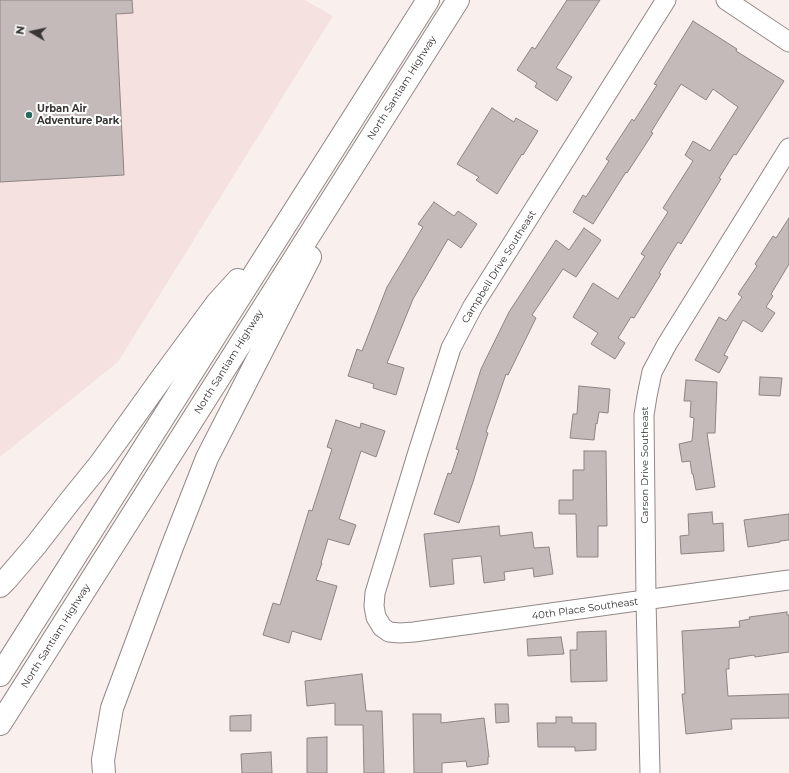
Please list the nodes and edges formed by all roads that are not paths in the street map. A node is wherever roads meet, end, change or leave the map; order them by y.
1 (428, 0) edge
2 (458, 0) edge
3 (666, 0) edge
4 (726, 0) edge
5 (789, 42) edge
6 (373, 133) junction
7 (789, 148) edge
8 (278, 236) junction
9 (789, 580) edge
10 (0, 586) edge
11 (646, 600) junction
12 (382, 627) joint
13 (0, 675) edge
14 (0, 724) edge
15 (104, 773) edge
16 (650, 773) edge

1 - 8 highway
2 - 6 highway, North Santiam Highway
3 - 12 street, Campbell Drive Southeast
4 - 5 street
6 - 14 highway, North Santiam Highway
6 - 15 highway
7 - 11 street, Carson Drive Southeast
8 - 10 highway
8 - 13 highway
9 - 11 street, 40th Place Southeast
11 - 12 street, 40th Place Southeast
11 - 16 street, Carson Drive Southeast

